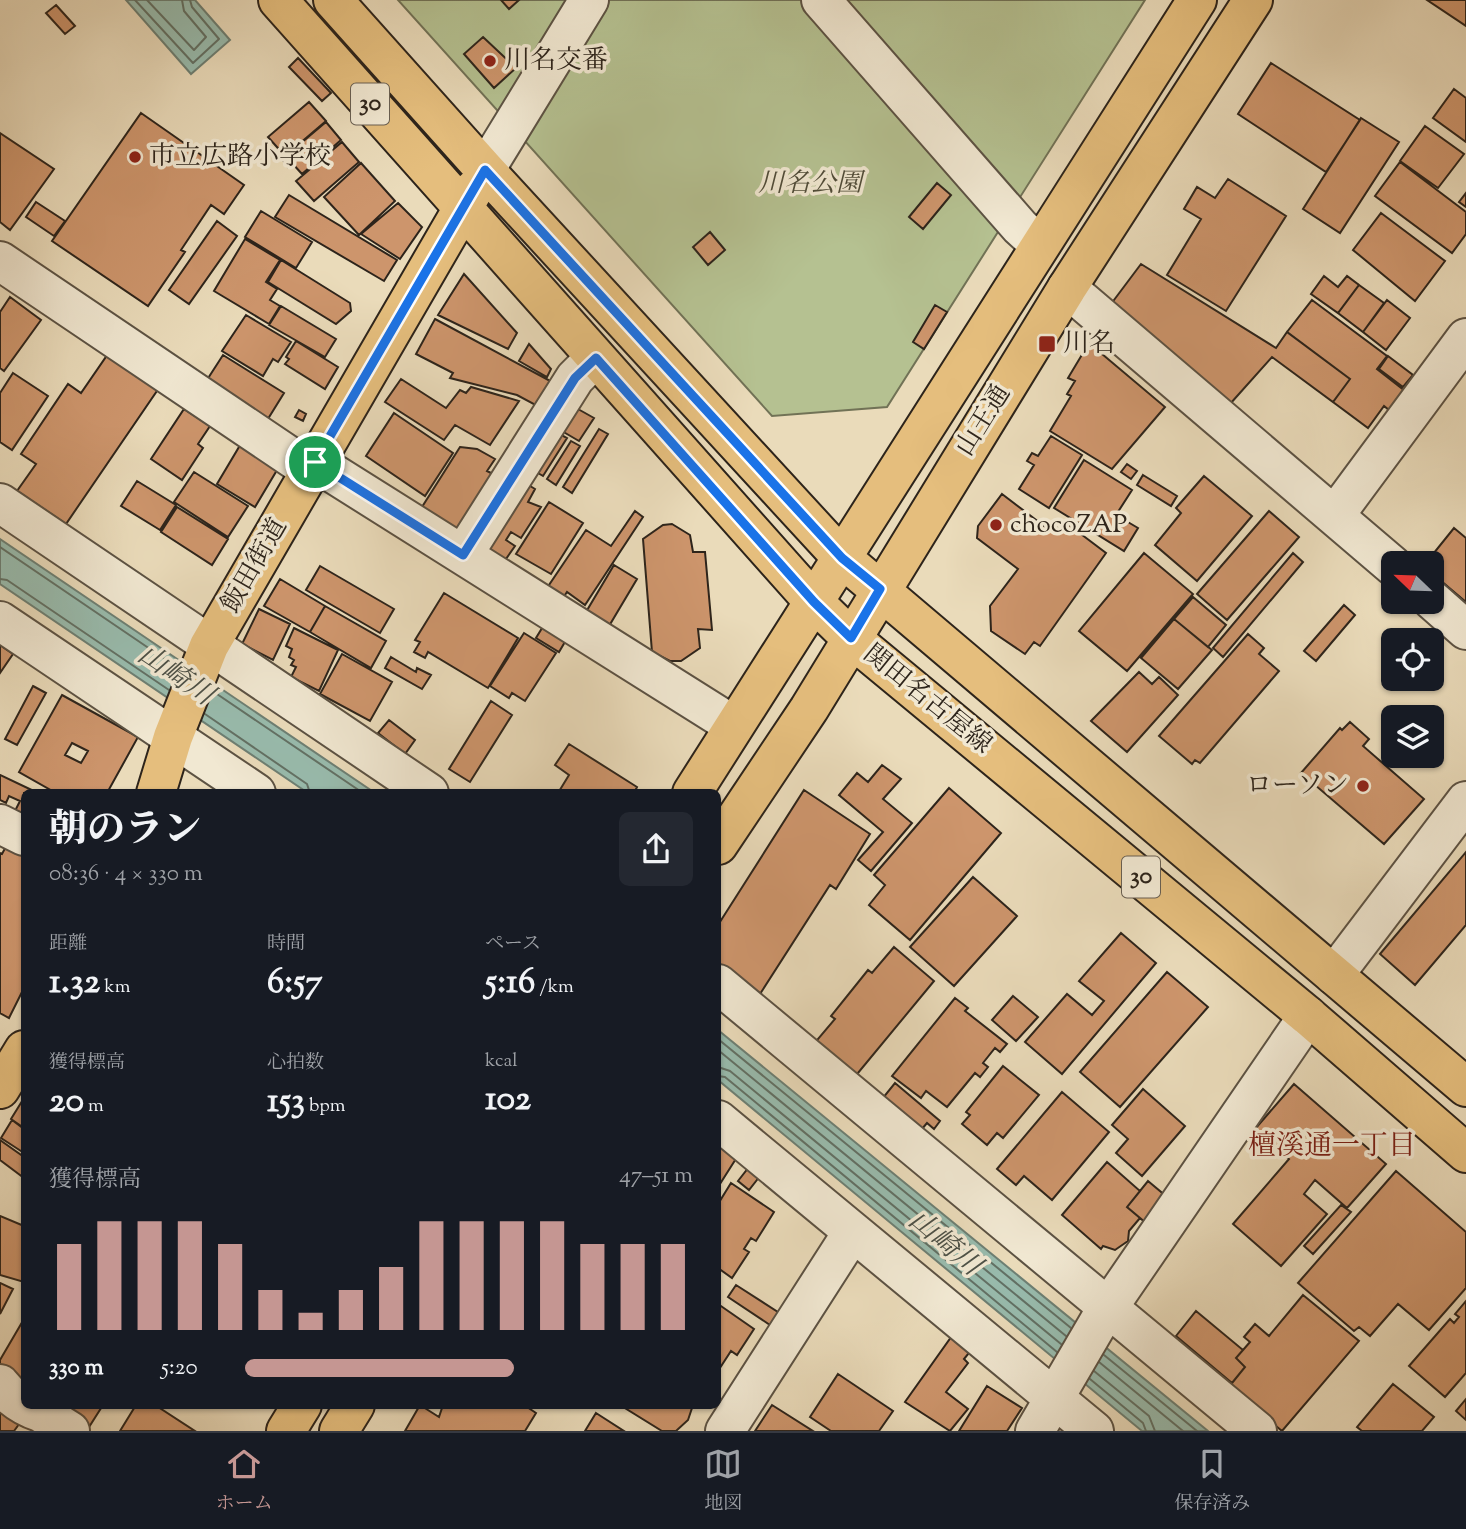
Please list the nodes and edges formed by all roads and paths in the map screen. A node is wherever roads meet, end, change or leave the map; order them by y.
1 (278, 0) edge
2 (333, 0) edge
3 (589, 0) edge
4 (821, 0) edge
5 (1197, 0) edge
6 (1253, 0) edge
7 (485, 170) junction
8 (462, 209) junction
9 (1040, 245) junction
10 (0, 261) edge
11 (1067, 288) junction
12 (1466, 338) edge
13 (596, 358) junction
14 (313, 466) junction
15 (0, 503) edge
16 (1335, 515) junction
17 (463, 555) junction
18 (1381, 555) edge
19 (842, 558) junction
20 (880, 589) junction
21 (814, 602) junction
22 (1444, 611) edge
23 (0, 621) edge
24 (1466, 630) edge
25 (851, 638) junction
26 (208, 650) junction
27 (733, 725) junction
28 (175, 731) junction
29 (157, 789) edge
30 (251, 789) edge
31 (423, 789) edge
32 (694, 789) edge
33 (1466, 801) edge
34 (0, 824) edge
35 (21, 834) edge
36 (721, 840) edge
37 (1334, 975) junction
38 (721, 987) edge
39 (1308, 1016) junction
40 (21, 1055) edge
41 (1466, 1087) edge
42 (0, 1089) edge
43 (721, 1122) edge
44 (1466, 1153) edge
45 (852, 1233) junction
46 (1105, 1313) junction
47 (0, 1384) edge
48 (1054, 1398) junction
49 (21, 1401) edge
50 (32, 1409) edge
51 (300, 1409) edge
52 (353, 1409) edge
53 (51, 1416) edge
54 (286, 1431) edge
55 (339, 1431) edge
56 (725, 1431) edge
57 (1035, 1431) edge
58 (1094, 1431) edge
59 (1257, 1431) edge

1 - 8 main road, 関田名古屋線 / 30
2 - 7 main road, 関田名古屋線 / 30
3 - 7 street
4 - 9 street
5 - 9 main road, 山王通
6 - 11 main road, 山王通
7 - 8 main road, 飯田街道
7 - 19 main road, 関田名古屋線 / 30
8 - 13 main road, 関田名古屋線 / 30
8 - 14 main road, 飯田街道
9 - 19 main road, 山王通
10 - 14 street
11 - 16 street
11 - 20 main road, 山王通
12 - 16 street
13 - 17 street
13 - 21 main road, 関田名古屋線 / 30
14 - 17 street
14 - 26 main road, 飯田街道
15 - 26 street
16 - 18 street
17 - 27 street
19 - 20 main road, 関田名古屋線 / 30
19 - 21 main road, 山王通
20 - 25 main road, 山王通
20 - 37 main road, 関田名古屋線 / 30
21 - 25 main road, 関田名古屋線 / 30
21 - 27 main road, 山王通
22 - 24 street
23 - 28 street
25 - 36 main road, 山王通
25 - 39 main road, 関田名古屋線 / 30
26 - 28 main road, 飯田街道
26 - 31 street
27 - 32 main road, 山王通
28 - 29 main road, 飯田街道
28 - 30 street
33 - 37 street
34 - 35 street
37 - 41 main road, 関田名古屋線 / 30
38 - 46 street
39 - 44 main road, 関田名古屋線 / 30
39 - 46 street
40 - 42 main road
43 - 45 street
45 - 48 street
45 - 56 street
46 - 48 street
46 - 59 street
47 - 49 street
48 - 57 street
48 - 58 street
50 - 53 street
51 - 54 main road
52 - 55 main road

